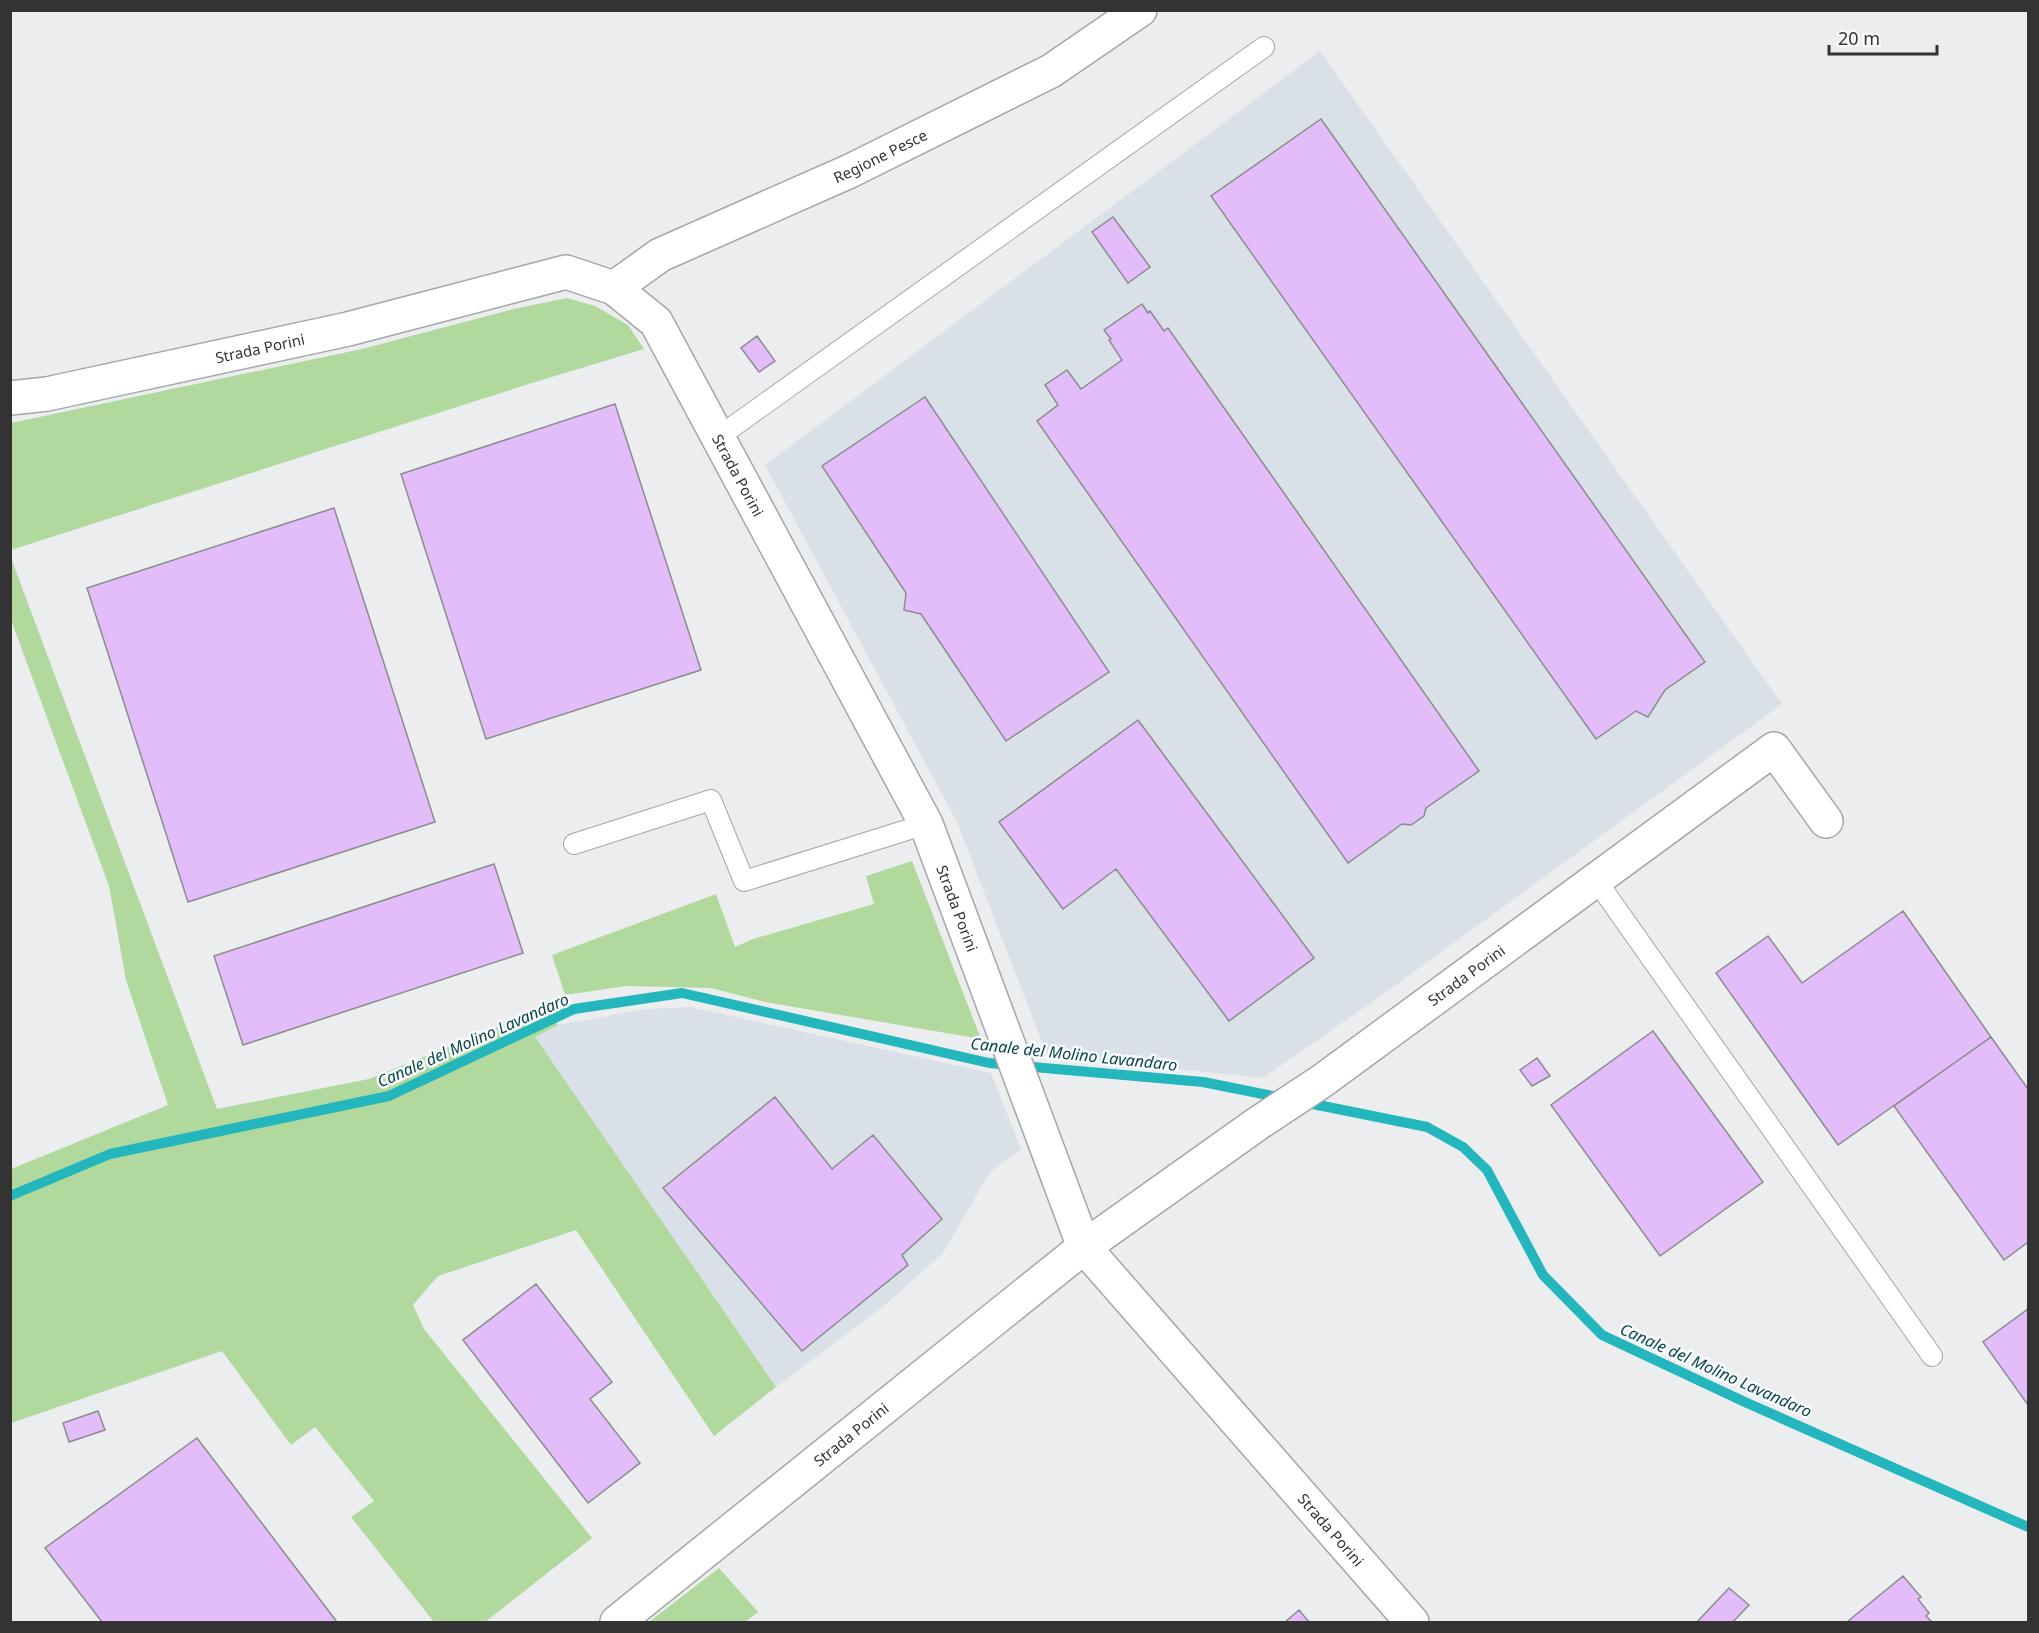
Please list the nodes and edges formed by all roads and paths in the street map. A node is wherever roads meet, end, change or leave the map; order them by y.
1 (1140, 10) edge
2 (1264, 47) dead end
3 (614, 288) junction
4 (10, 398) edge
5 (717, 438) junction
6 (1826, 821) dead end
7 (926, 824) junction
8 (574, 844) dead end
9 (1596, 880) junction
10 (1084, 1247) junction
11 (1932, 1356) dead end
12 (617, 1623) edge
13 (1412, 1623) edge

1 - 3 street, Regione Pesce
2 - 5 lane
3 - 4 street, Strada Porini
3 - 5 street, Strada Porini
5 - 7 street, Strada Porini
6 - 9 street, Strada Porini
7 - 8 lane
7 - 10 street, Strada Porini
9 - 10 street, Strada Porini
9 - 11 lane
10 - 12 street, Strada Porini
10 - 13 street, Strada Porini

